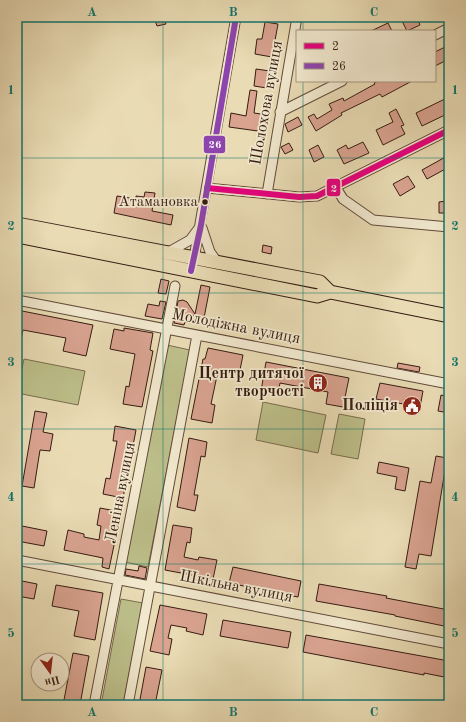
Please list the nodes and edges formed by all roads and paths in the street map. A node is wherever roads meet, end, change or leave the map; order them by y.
1 (236, 17) edge
2 (297, 17) edge
3 (449, 28) edge
4 (436, 34) edge
5 (340, 82) edge
6 (280, 112) junction
7 (449, 130) edge
8 (335, 186) junction
9 (207, 188) junction
10 (267, 194) junction
11 (17, 224) edge
12 (201, 225) junction
13 (449, 227) edge
14 (17, 236) edge
15 (171, 253) junction
16 (194, 258) junction
17 (216, 262) junction
18 (172, 268) junction
19 (191, 271) junction
20 (212, 275) junction
21 (175, 286) dead end
22 (330, 292) junction
23 (17, 300) edge
24 (449, 316) edge
25 (166, 329) junction
26 (197, 335) junction
27 (449, 384) edge
28 (17, 560) edge
29 (119, 580) junction
30 (150, 586) junction
31 (449, 644) edge
32 (94, 705) edge
33 (128, 705) edge

1 - 9 street
2 - 6 street, Шолохова вулиця
3 - 4 street
5 - 6 street
6 - 10 street, Шолохова вулиця
7 - 8 street
8 - 10 street
8 - 13 street
9 - 10 street
9 - 12 street
11 - 15 highway
12 - 15 street
12 - 16 street
12 - 17 street
14 - 18 highway
15 - 16 highway
15 - 18 street
16 - 17 highway
16 - 19 street
17 - 20 street
17 - 22 highway
18 - 19 highway
19 - 20 highway
20 - 22 highway
21 - 25 street, Леніна вулиця
22 - 24 highway
23 - 25 street, Молодіжна вулиця
25 - 26 street, Молодіжна вулиця
25 - 29 street, Леніна вулиця
26 - 27 street, Молодіжна вулиця
26 - 30 street
28 - 29 street, Шкільна вулиця
29 - 30 street, Шкільна вулиця
29 - 32 street, Леніна вулиця
30 - 31 street, Шкільна вулиця
30 - 33 street

